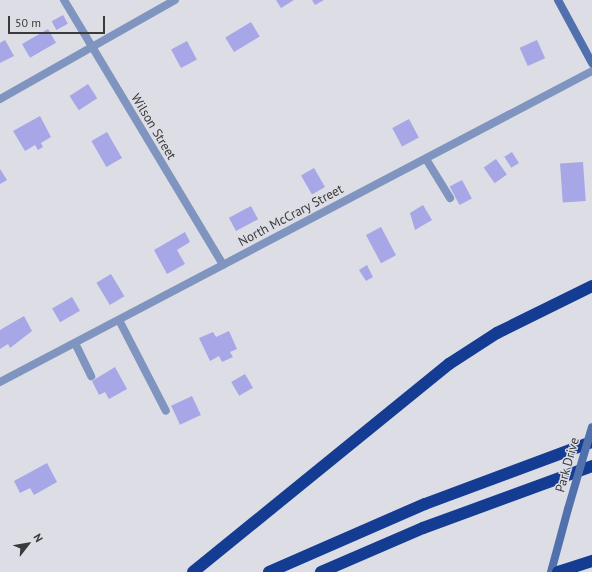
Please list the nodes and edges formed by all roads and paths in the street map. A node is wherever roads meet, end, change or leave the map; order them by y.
1 (64, 0) edge
2 (175, 0) edge
3 (558, 0) edge
4 (91, 46) junction
5 (592, 62) edge
6 (592, 71) edge
7 (0, 99) edge
8 (426, 159) junction
9 (450, 198) dead end
10 (223, 265) junction
11 (592, 286) edge
12 (119, 320) junction
13 (75, 343) junction
14 (92, 376) dead end
15 (0, 382) edge
16 (166, 411) dead end
17 (592, 427) edge
18 (592, 442) edge
19 (592, 466) edge
20 (592, 561) edge
21 (193, 572) edge
22 (269, 572) edge
23 (321, 572) edge
24 (551, 572) edge
25 (558, 572) edge

1 - 4 street, Wilson Street
2 - 4 street
3 - 5 main road
4 - 7 street
4 - 10 street, Wilson Street
6 - 8 street, North McCrary Street
8 - 9 street
8 - 10 street, North McCrary Street
10 - 12 street, North McCrary Street
11 - 21 highway
12 - 13 street, North McCrary Street
12 - 16 street
13 - 14 street
13 - 15 street, North McCrary Street
17 - 24 main road, Park Drive, bridge
18 - 22 highway
19 - 23 highway
20 - 25 highway

